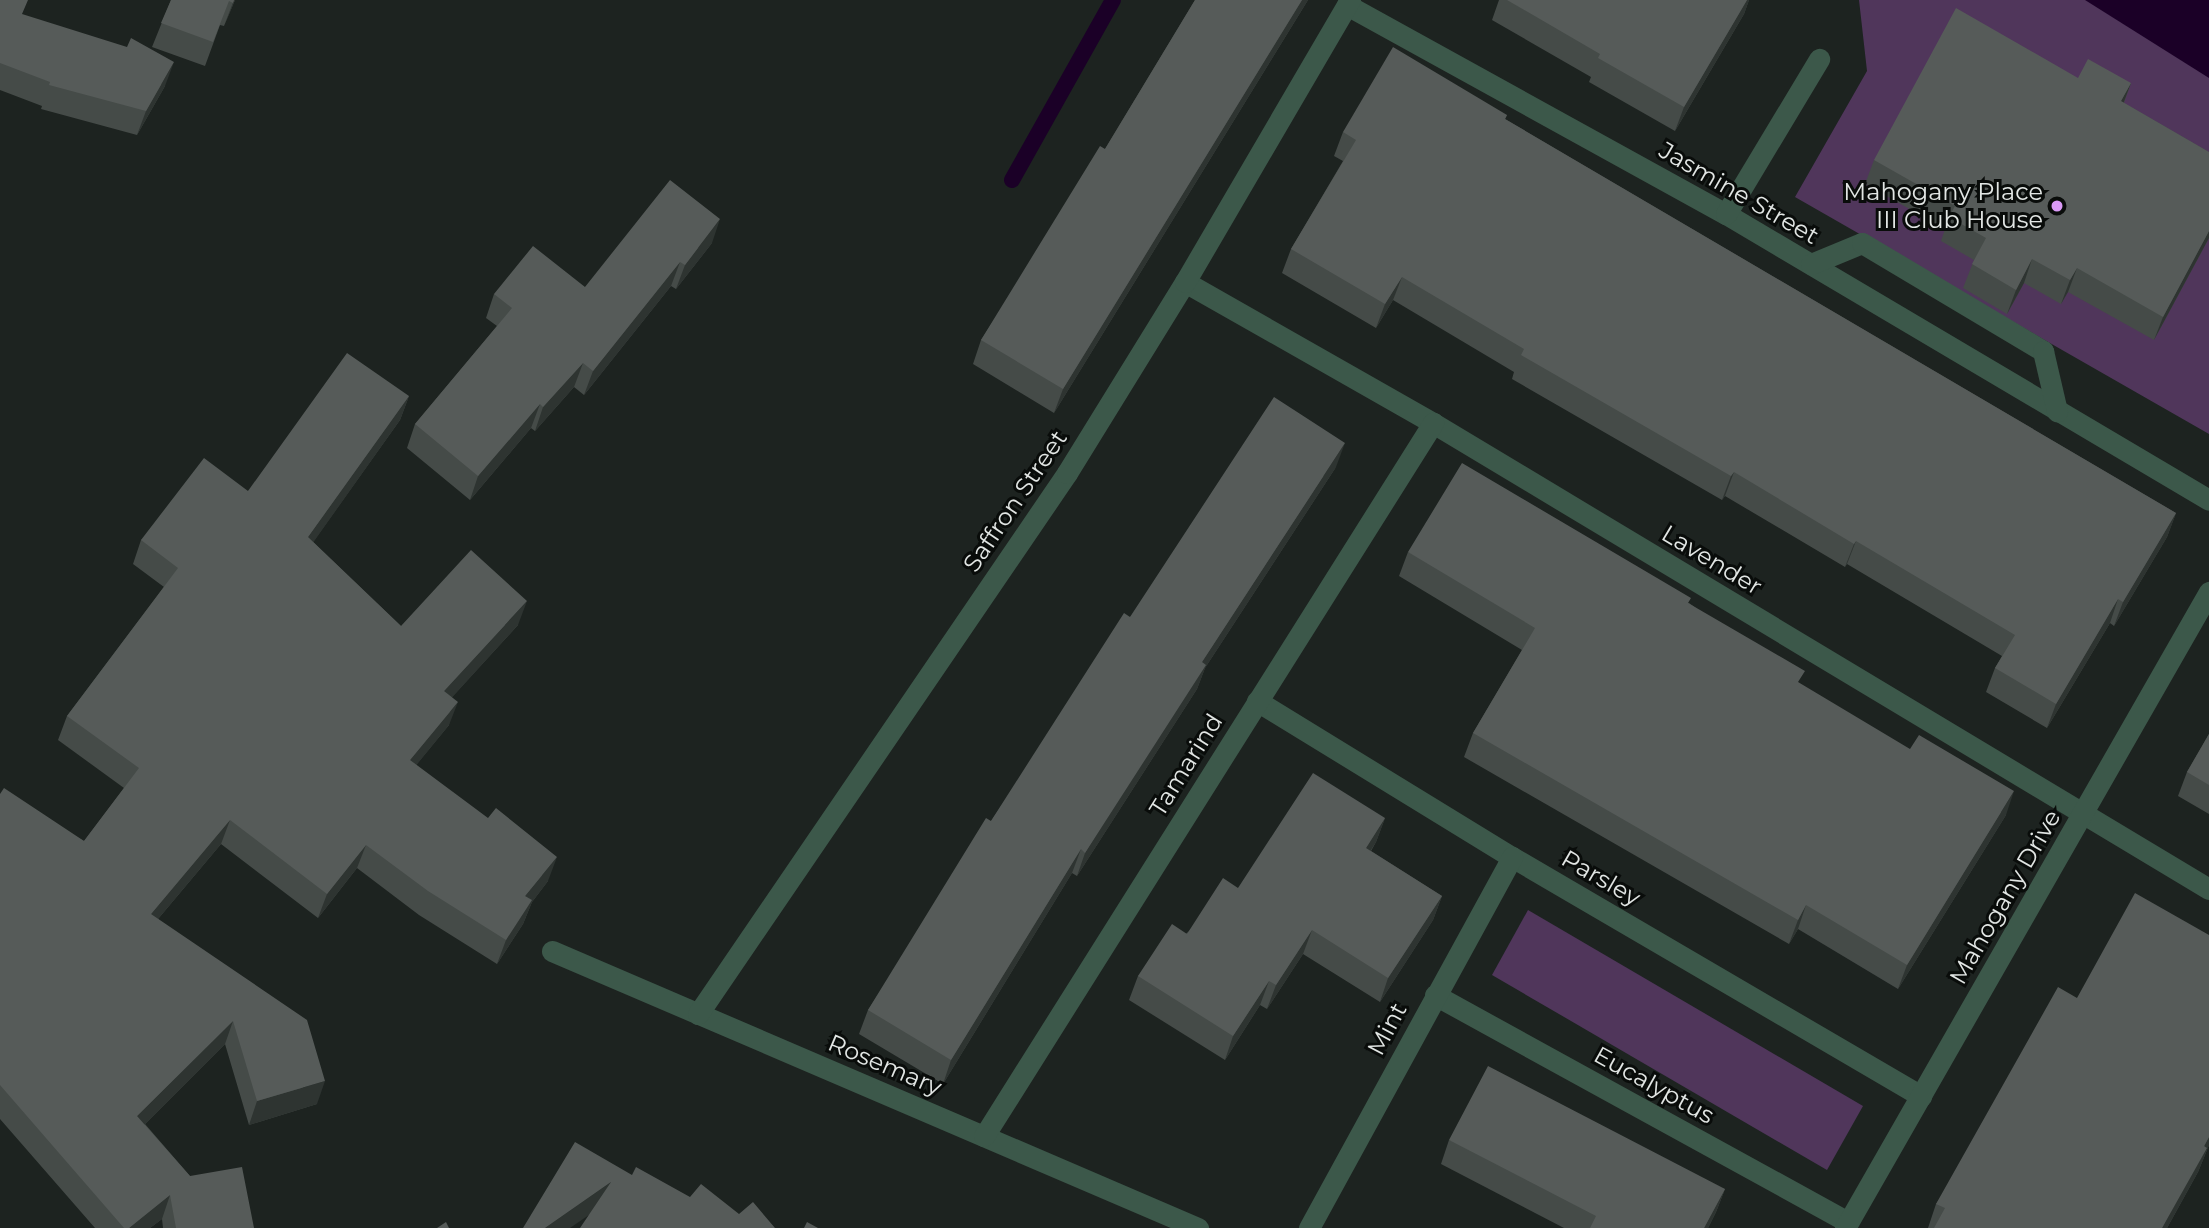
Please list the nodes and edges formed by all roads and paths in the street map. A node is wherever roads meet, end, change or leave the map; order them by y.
1 (1348, 2) edge
2 (1819, 59) dead end
3 (1726, 214) junction
4 (1811, 264) junction
5 (1185, 282) junction
6 (2057, 411) junction
7 (1433, 423) junction
8 (2209, 500) edge
9 (2209, 592) edge
10 (1257, 701) junction
11 (2083, 814) junction
12 (1512, 857) junction
13 (2209, 889) edge
14 (552, 951) dead end
15 (1435, 995) junction
16 (698, 1014) junction
17 (1921, 1096) junction
18 (984, 1136) junction
19 (1847, 1225) edge
20 (1198, 1228) edge
21 (1309, 1228) edge

1 - 3 street, Jasmine Street
1 - 5 street, Saffron Street
2 - 3 street
3 - 4 street, Jasmine Street
4 - 6 street, Jasmine Street
4 - 6 street
5 - 7 street, Lavender
5 - 16 street, Saffron Street
6 - 8 street, Jasmine Street
7 - 10 street, Tamarind
7 - 11 street, Lavender
9 - 11 street, Mahogany Drive
10 - 12 street, Parsley
10 - 18 street, Tamarind
11 - 13 street, Lavender
11 - 17 street, Mahogany Drive
12 - 15 street, Mint
12 - 17 street, Parsley
14 - 16 street, Rosemary
15 - 19 street, Eucalyptus
15 - 21 street, Mint
16 - 18 street, Rosemary
17 - 19 street, Mahogany Drive
18 - 20 street, Rosemary

